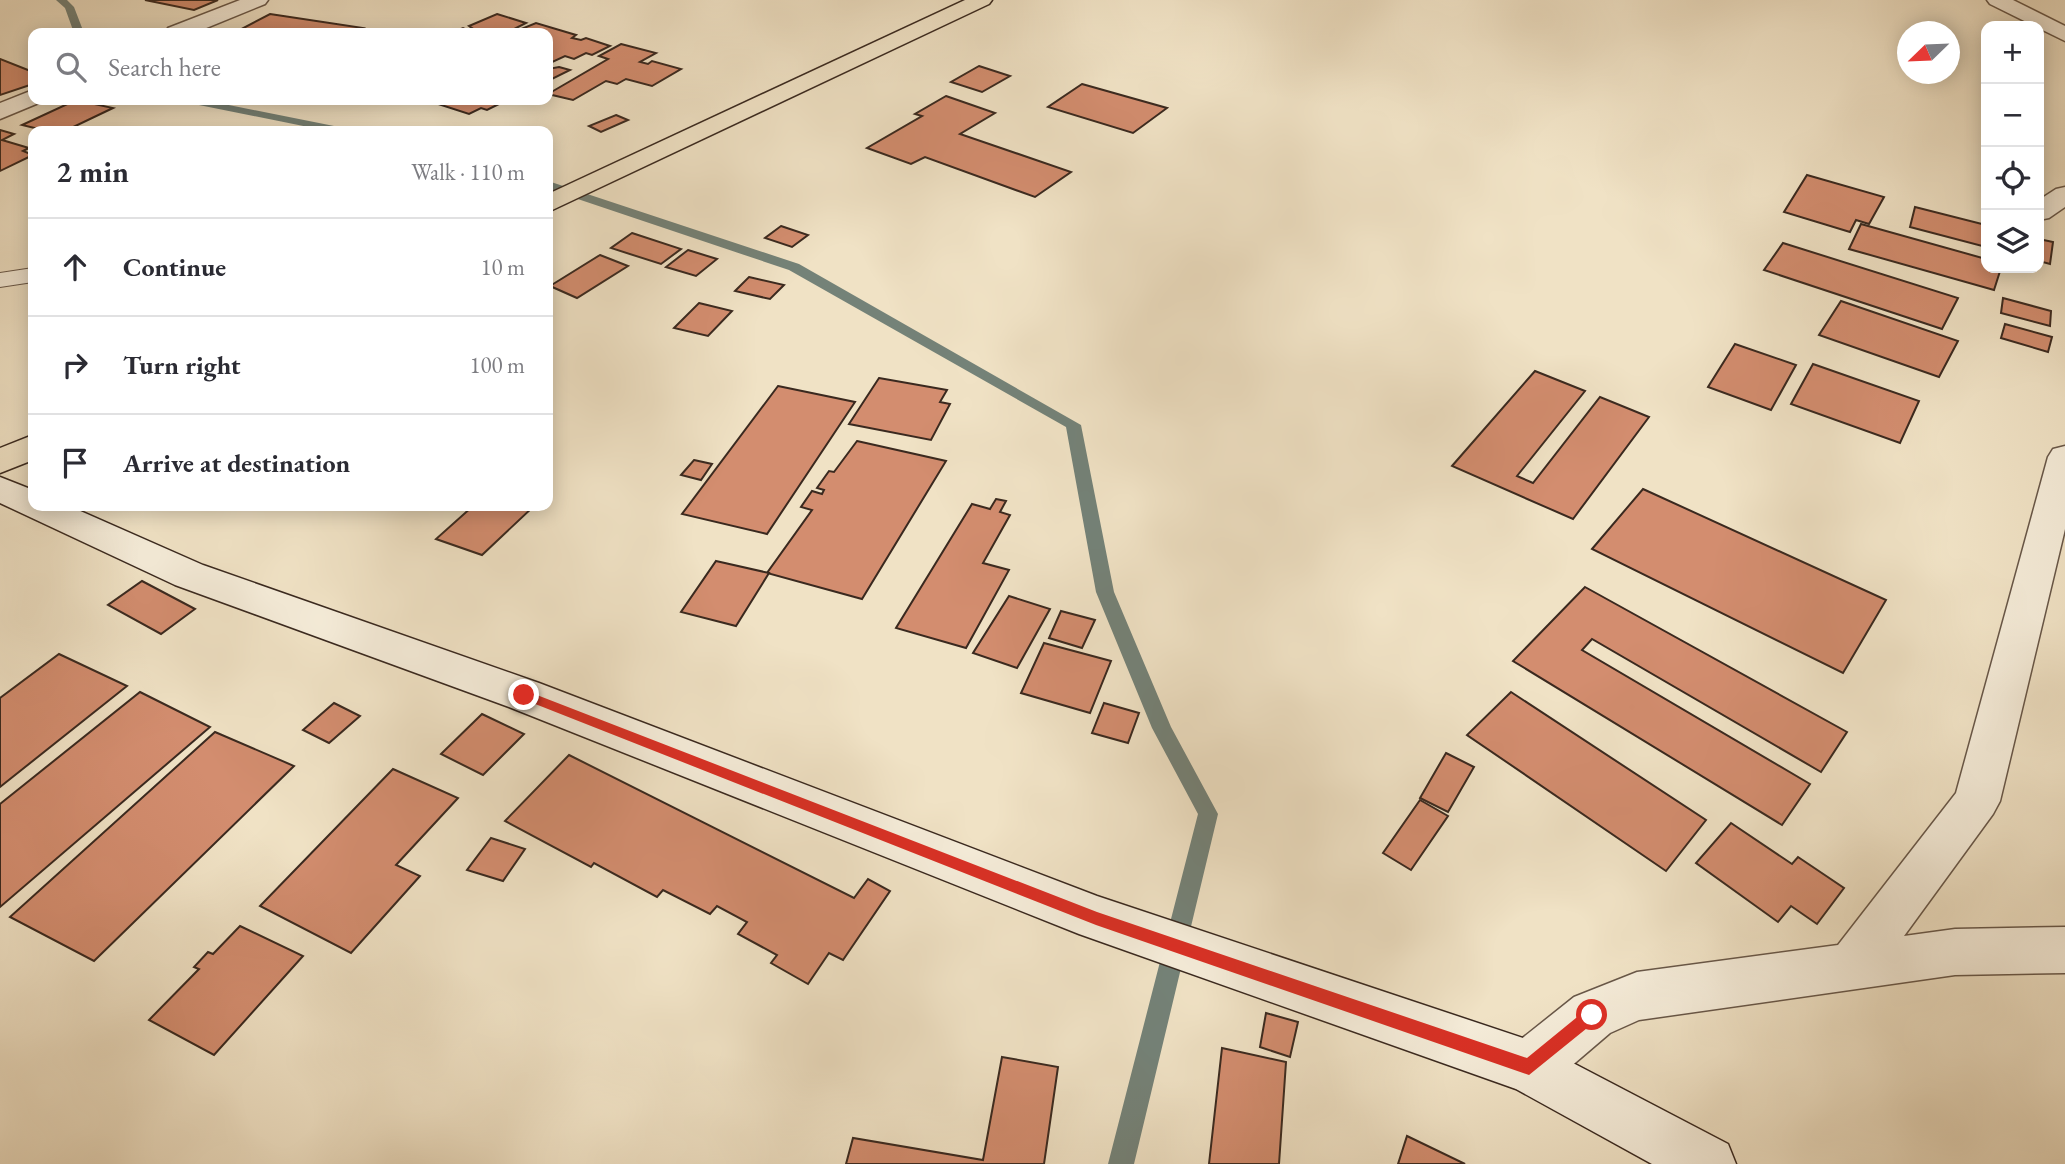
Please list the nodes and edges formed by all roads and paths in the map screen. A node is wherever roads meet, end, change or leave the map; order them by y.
1 (258, 0) edge
2 (982, 0) edge
3 (1997, 0) edge
4 (188, 28) edge
5 (2065, 34) edge
6 (28, 98) edge
7 (0, 112) edge
8 (2065, 195) edge
9 (553, 202) edge
10 (2042, 210) edge
11 (28, 276) edge
12 (0, 280) edge
13 (28, 448) edge
14 (2065, 457) edge
15 (0, 462) edge
16 (0, 489) edge
17 (28, 502) edge
18 (48, 511) edge
19 (2065, 950) edge
20 (1852, 966) junction
21 (1529, 1067) junction
22 (1708, 1164) edge

1 - 4 street
2 - 9 main road
3 - 5 street
6 - 7 street
8 - 10 street
11 - 12 lane
13 - 15 main road
14 - 20 street
16 - 17 street
18 - 21 street
19 - 20 street
20 - 21 street
21 - 22 street

